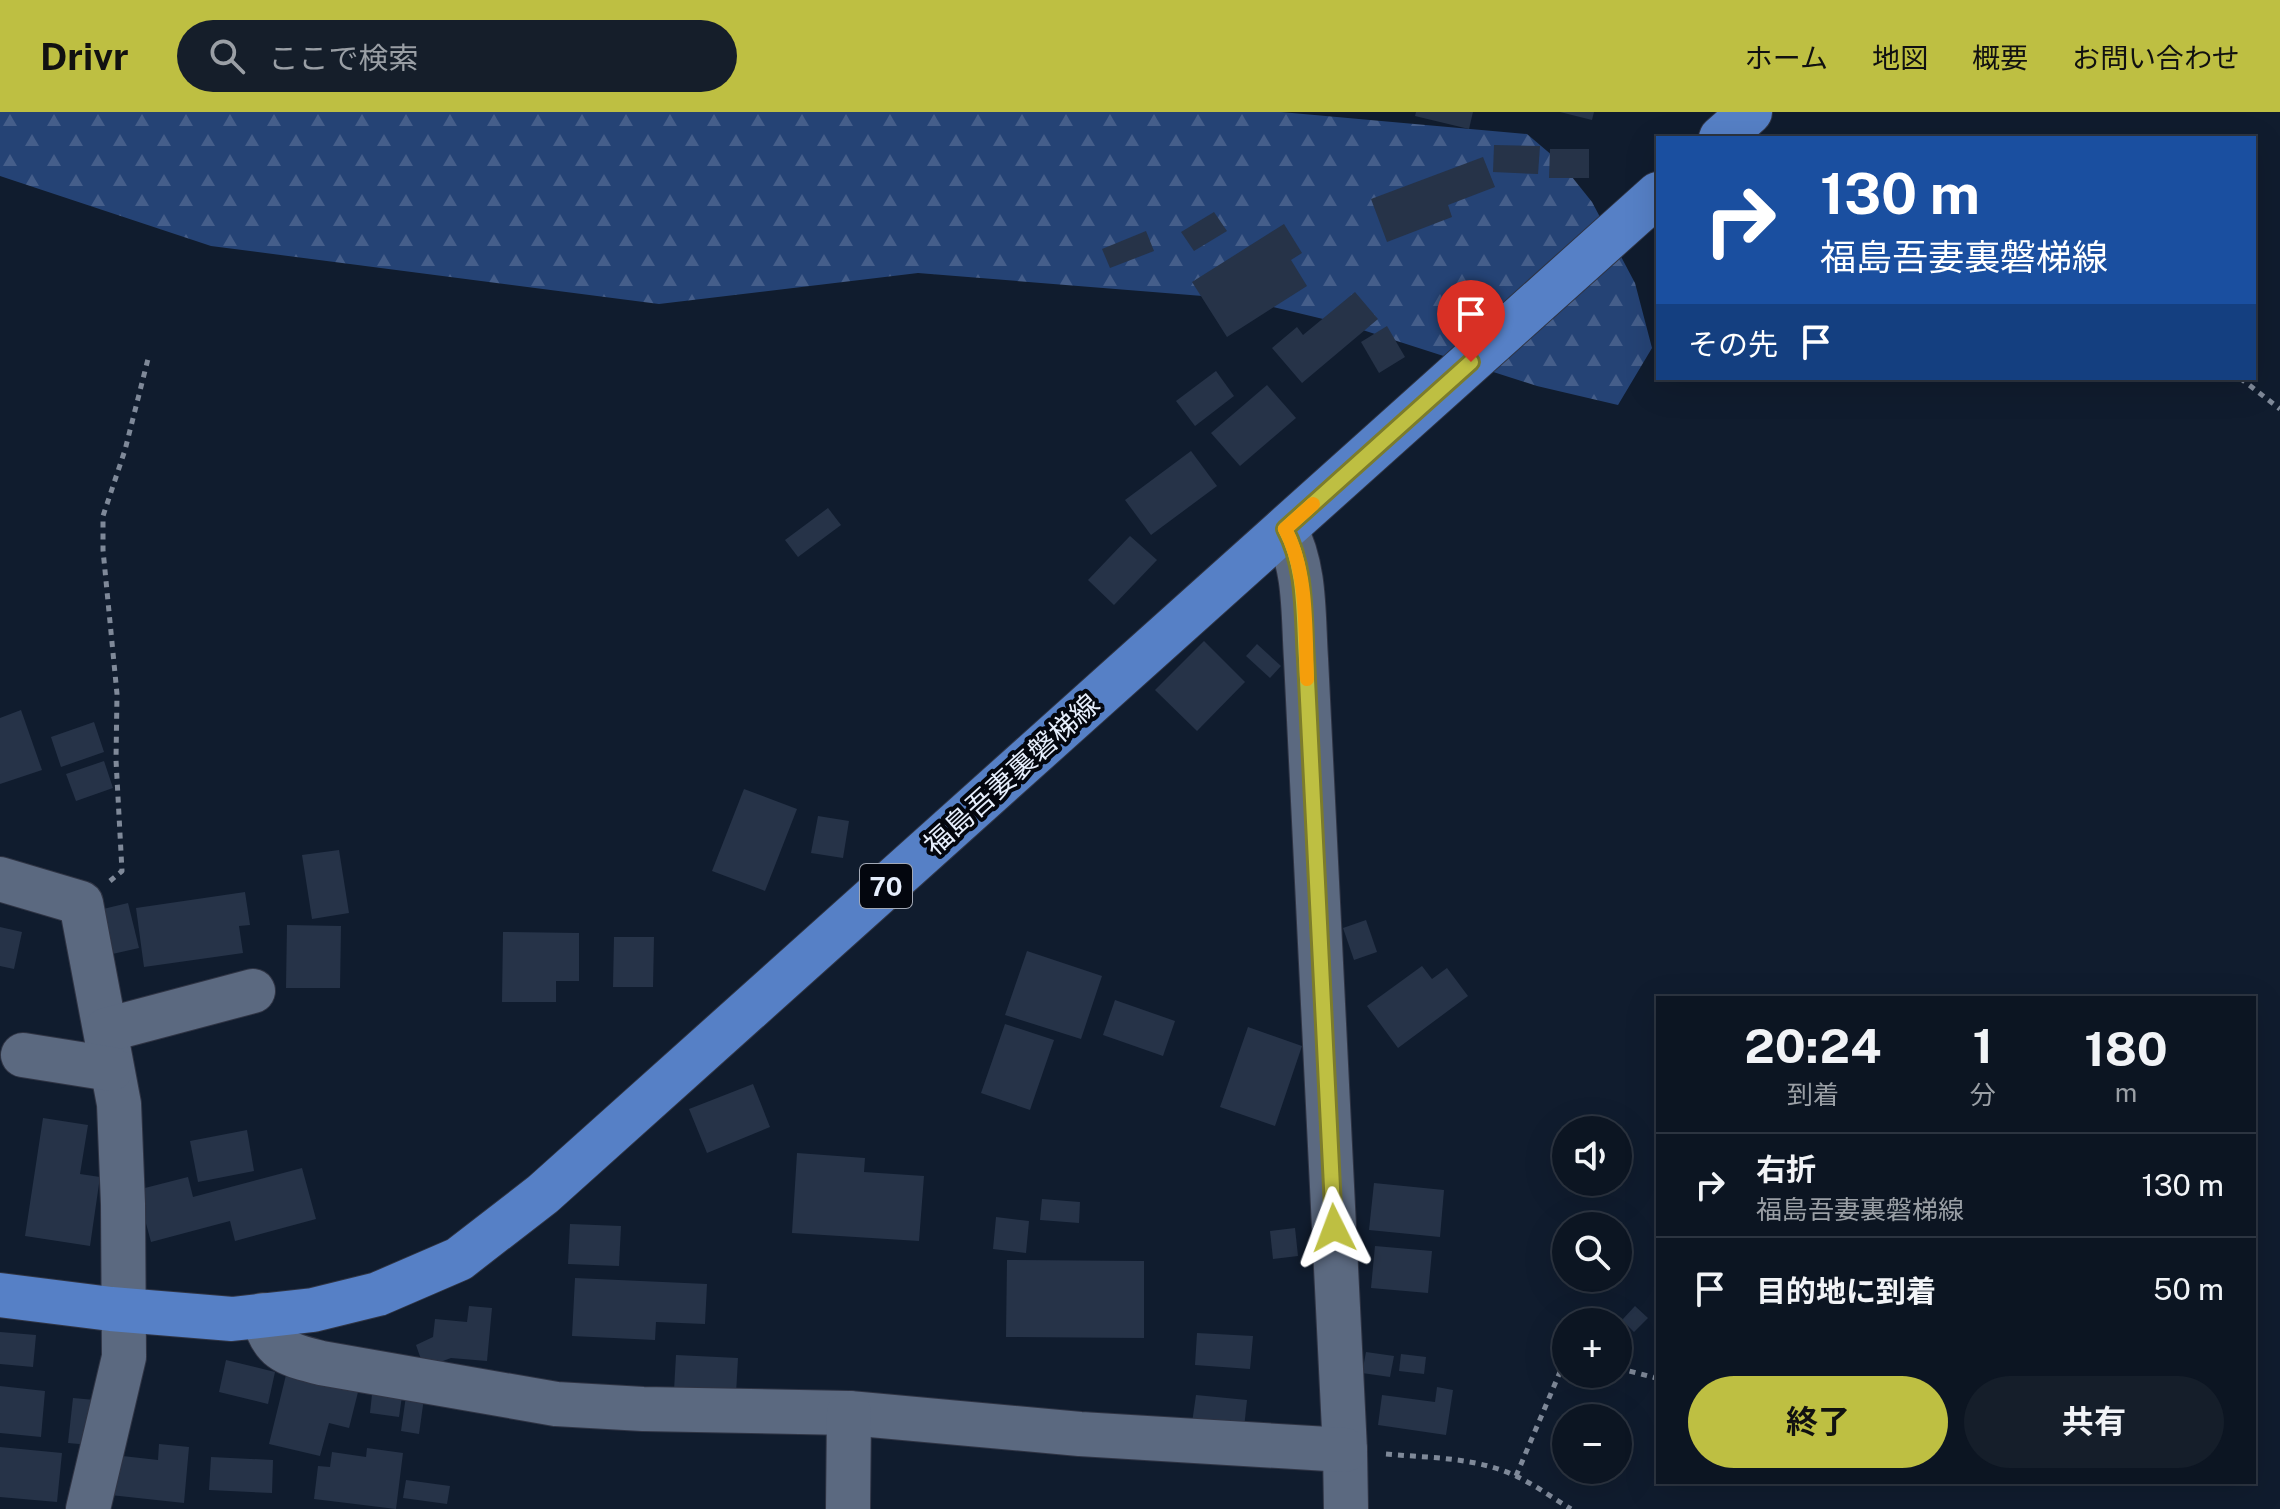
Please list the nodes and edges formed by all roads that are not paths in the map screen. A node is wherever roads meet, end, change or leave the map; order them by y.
1 (1656, 196) edge
2 (1285, 529) junction
3 (0, 879) edge
4 (253, 991) dead end
5 (108, 1050) junction
6 (23, 1055) dead end
7 (0, 1295) edge
8 (122, 1310) junction
9 (263, 1315) junction
10 (849, 1413) junction
11 (1345, 1450) junction
12 (88, 1509) edge
13 (848, 1509) edge
14 (1346, 1509) edge

1 - 2 main road, 福島吾妻裏磐梯線 / 70
2 - 9 main road, 福島吾妻裏磐梯線 / 70
2 - 11 street
3 - 5 street
4 - 5 street
5 - 6 street
5 - 8 street
7 - 8 main road, 福島吾妻裏磐梯線 / 70
8 - 9 main road, 福島吾妻裏磐梯線 / 70
8 - 12 street
9 - 10 street
10 - 11 street
10 - 13 street
11 - 14 street

